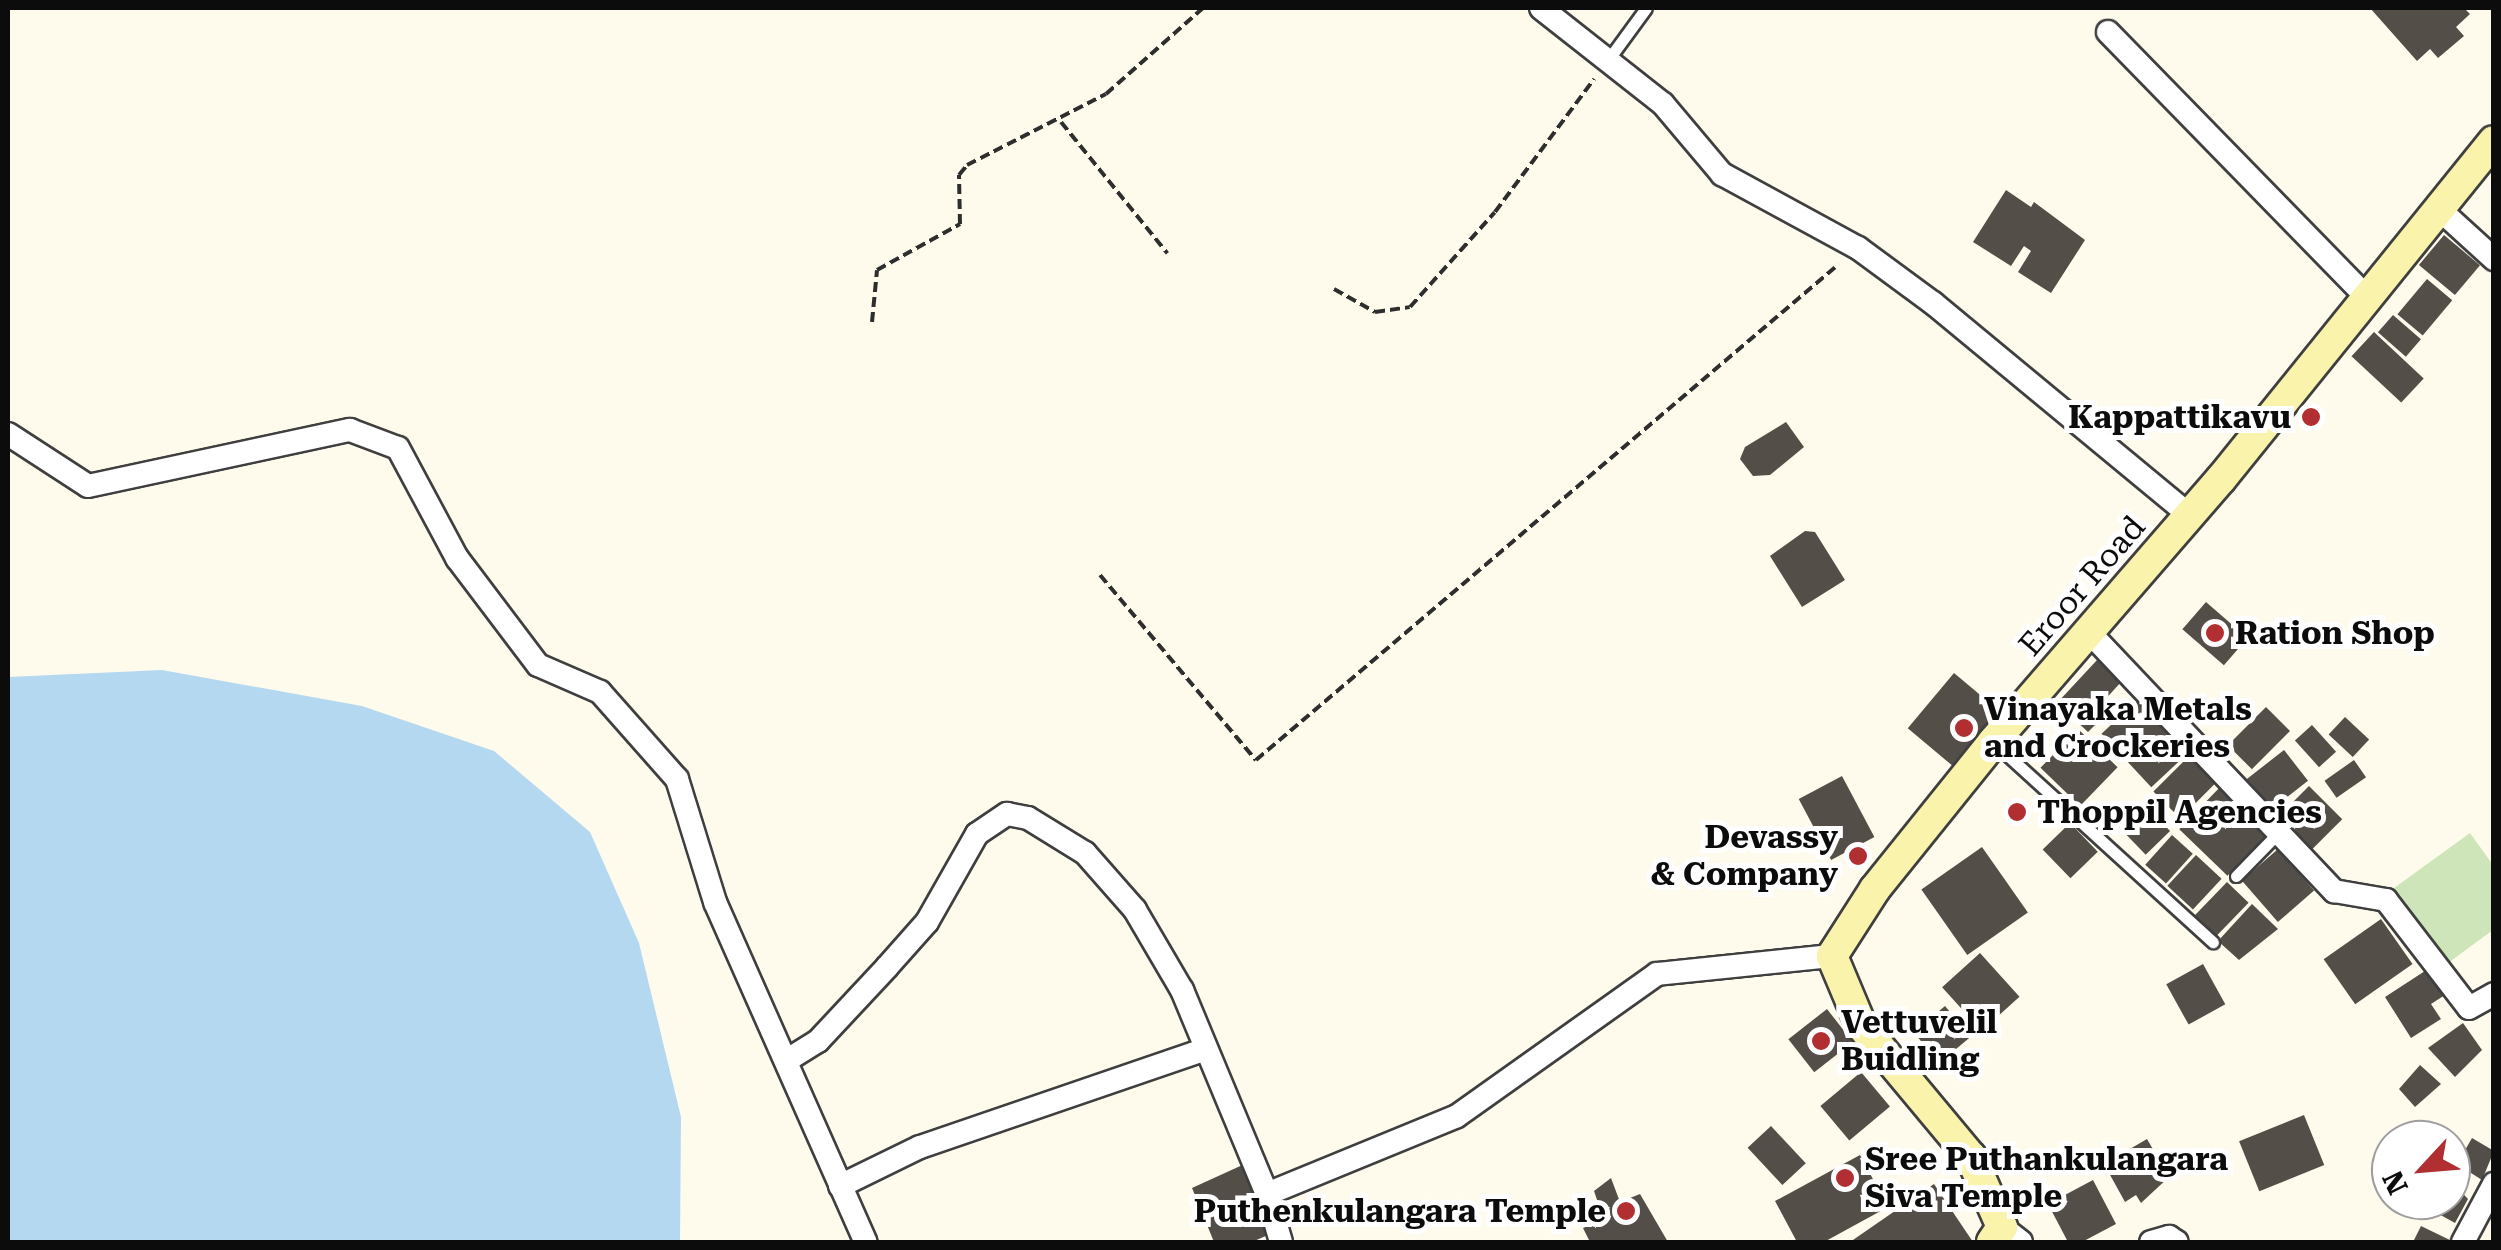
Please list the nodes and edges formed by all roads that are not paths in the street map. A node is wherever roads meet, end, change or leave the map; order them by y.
1 (1541, 8) edge
2 (1646, 8) edge
3 (2108, 32) dead end
4 (1608, 60) junction
5 (2494, 141) edge
6 (2438, 208) junction
7 (2494, 259) edge
8 (2366, 298) junction
9 (8, 434) edge
10 (2190, 515) junction
11 (2088, 632) junction
12 (1993, 742) junction
13 (2278, 833) junction
14 (2236, 876) dead end
15 (2213, 942) dead end
16 (1832, 956) junction
17 (2494, 994) edge
18 (1206, 1049) junction
19 (788, 1060) junction
20 (2494, 1184) edge
21 (840, 1186) junction
22 (1267, 1194) junction
23 (2005, 1237) edge
24 (866, 1242) edge
25 (1281, 1242) edge
26 (2151, 1242) edge
27 (2177, 1242) edge
28 (2463, 1242) edge

1 - 4 street
2 - 4 lane
3 - 8 street
4 - 10 street
5 - 6 main road, Eroor Road
6 - 7 street
6 - 8 main road, Eroor Road
8 - 10 main road, Eroor Road
9 - 19 street
10 - 11 main road, Eroor Road
11 - 12 main road, Eroor Road
11 - 13 street
12 - 15 lane
12 - 16 main road, Eroor Road
13 - 14 lane
13 - 17 street
16 - 22 street
16 - 23 main road
18 - 19 street
18 - 21 street
18 - 22 street
19 - 21 street
20 - 28 street
21 - 24 street
22 - 25 street
26 - 27 street

